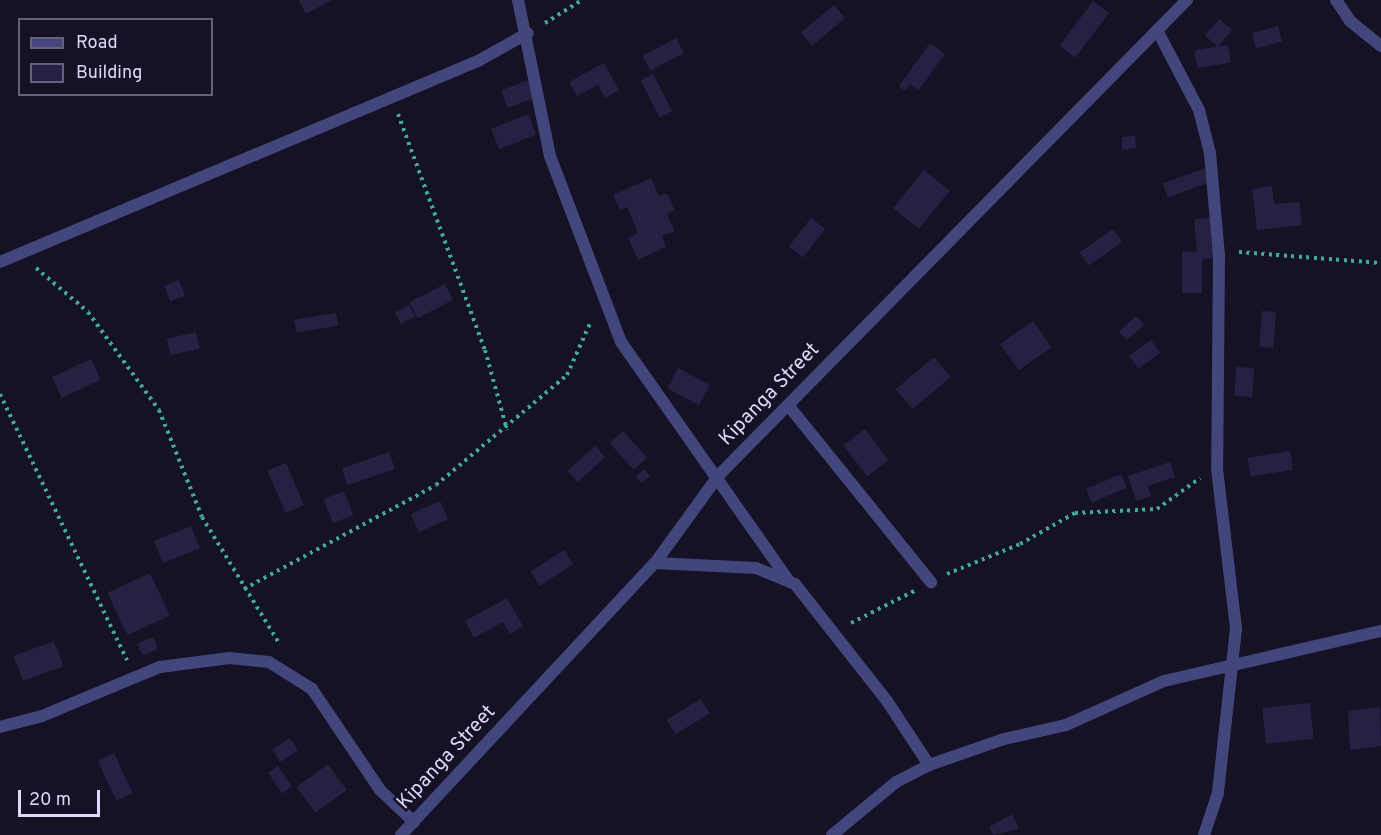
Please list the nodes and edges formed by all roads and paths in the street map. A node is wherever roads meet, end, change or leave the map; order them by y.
1 (518, 0) edge
2 (582, 0) edge
3 (1186, 0) edge
4 (1336, 0) edge
5 (1157, 30) junction
6 (528, 33) junction
7 (1381, 46) edge
8 (385, 101) junction
9 (1218, 246) junction
10 (15, 255) junction
11 (0, 262) edge
12 (1381, 263) edge
13 (602, 292) junction
14 (0, 394) edge
15 (788, 405) junction
16 (507, 430) junction
17 (1218, 469) junction
18 (719, 475) junction
19 (655, 564) junction
20 (788, 580) junction
21 (931, 582) junction
22 (243, 589) junction
23 (1381, 631) edge
24 (834, 632) junction
25 (283, 649) dead end
26 (1234, 664) junction
27 (135, 677) junction
28 (0, 727) edge
29 (929, 765) junction
30 (414, 822) junction
31 (401, 835) edge
32 (832, 835) edge
33 (1204, 835) edge

1 - 6 street
2 - 6 path
3 - 5 street, Kipanga Street
4 - 7 street
5 - 9 street
5 - 15 street, Kipanga Street
6 - 8 street
6 - 13 street
8 - 10 street
8 - 16 path
9 - 12 path
9 - 17 street
10 - 11 street
10 - 22 path
13 - 16 path
13 - 18 street
14 - 27 path
15 - 18 street, Kipanga Street
15 - 21 street
16 - 22 path
17 - 21 path
17 - 26 street
18 - 19 street, Kipanga Street
18 - 20 street
19 - 20 street
19 - 30 street, Kipanga Street
20 - 24 street
21 - 24 path
22 - 25 path
23 - 26 street
24 - 29 street
26 - 29 street
26 - 33 street
27 - 28 street
27 - 30 street
29 - 32 street
30 - 31 street, Kipanga Street

